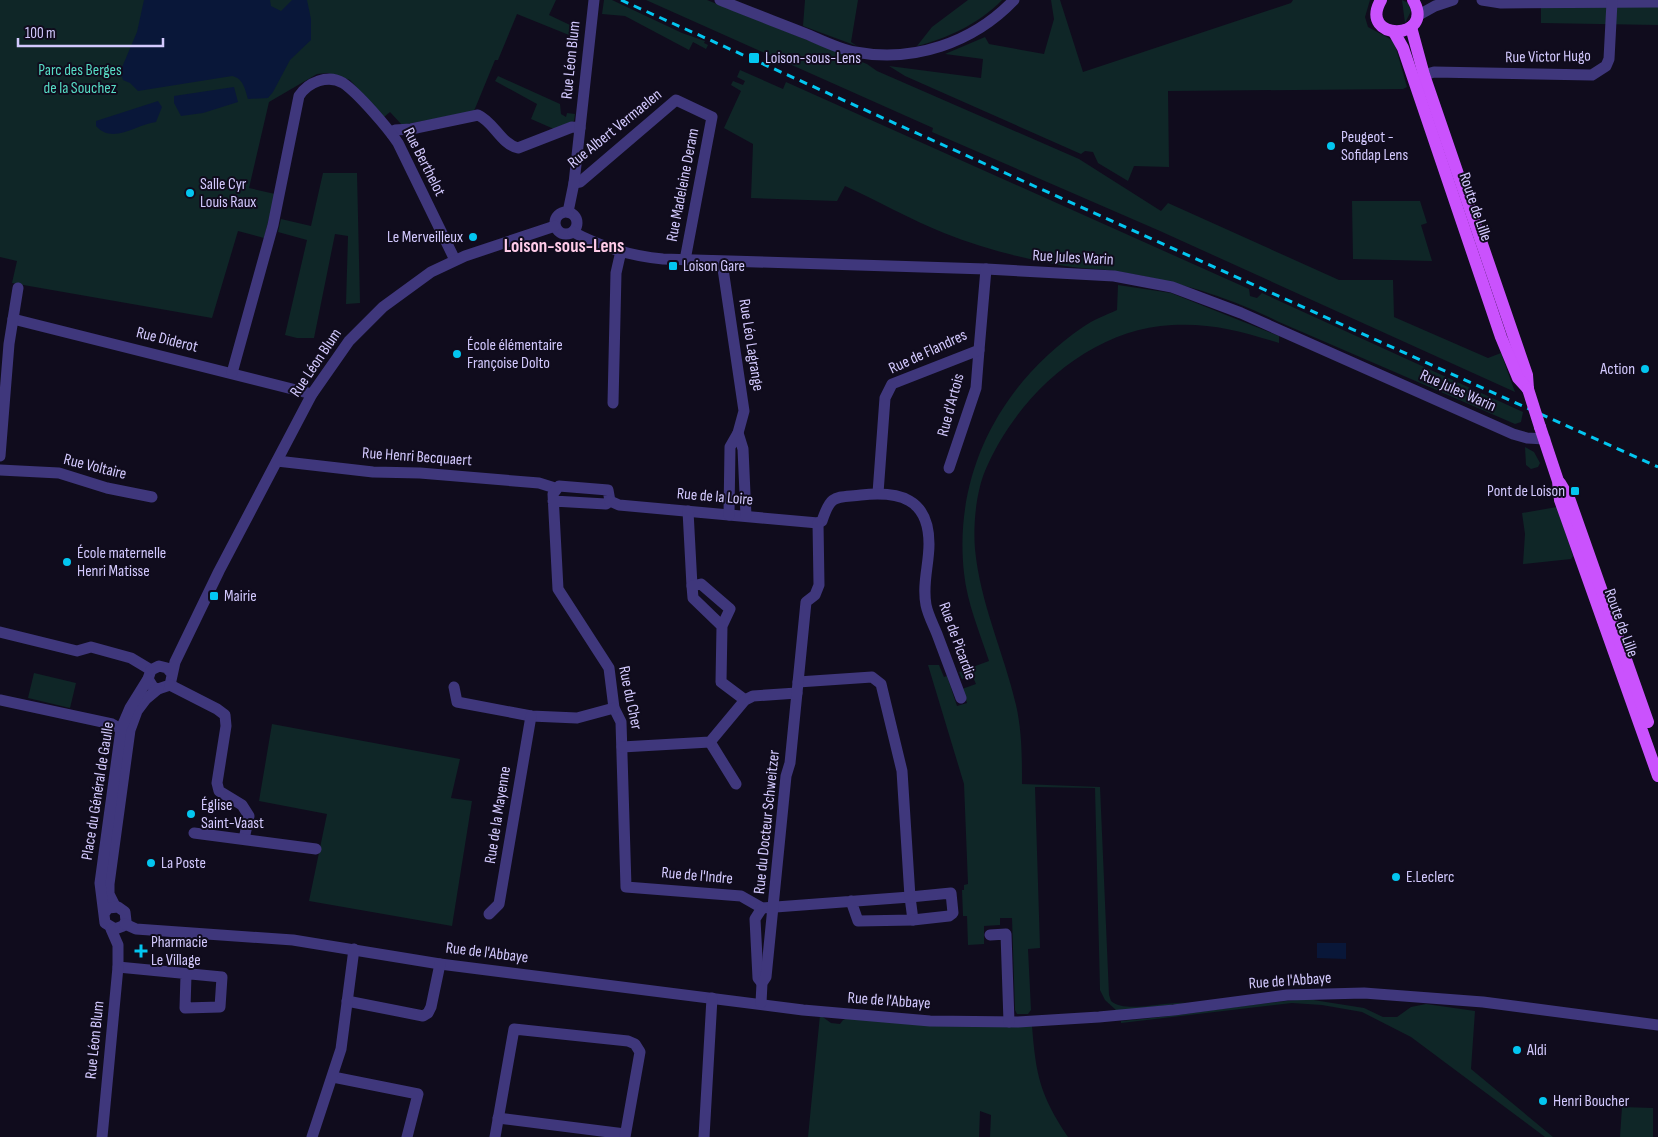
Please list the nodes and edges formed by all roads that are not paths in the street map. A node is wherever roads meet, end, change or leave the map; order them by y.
1 (594, 0) edge
2 (720, 0) edge
3 (1014, 0) edge
4 (1413, 0) edge
5 (1453, 0) edge
6 (1482, 0) edge
7 (1379, 1) edge
8 (1612, 2) junction
9 (1658, 2) edge
10 (1414, 21) junction
11 (1394, 32) junction
12 (1424, 75) junction
13 (712, 117) joint
14 (580, 128) junction
15 (392, 134) junction
16 (574, 183) junction
17 (568, 212) junction
18 (555, 226) junction
19 (573, 232) junction
20 (621, 251) junction
21 (455, 260) junction
22 (685, 260) junction
23 (722, 262) junction
24 (986, 269) junction
25 (18, 288) dead end
26 (13, 319) junction
27 (979, 350) junction
28 (232, 373) junction
29 (1528, 389) junction
30 (312, 394) junction
31 (613, 403) dead end
32 (738, 433) junction
33 (1545, 440) junction
34 (0, 456) edge
35 (277, 461) junction
36 (949, 468) dead end
37 (0, 470) edge
38 (1558, 481) junction
39 (555, 488) junction
40 (878, 493) junction
41 (152, 497) dead end
42 (610, 500) junction
43 (553, 501) junction
44 (688, 511) junction
45 (729, 515) junction
46 (746, 516) junction
47 (818, 523) junction
48 (692, 586) junction
49 (722, 626) junction
50 (0, 632) edge
51 (149, 675) junction
52 (168, 675) junction
53 (454, 687) dead end
54 (797, 688) junction
55 (158, 689) junction
56 (961, 698) dead end
57 (0, 700) edge
58 (745, 700) junction
59 (614, 708) junction
60 (531, 716) junction
61 (121, 729) junction
62 (710, 742) junction
63 (622, 747) junction
64 (1658, 752) edge
65 (1658, 776) edge
66 (736, 784) dead end
67 (194, 833) dead end
68 (244, 839) junction
69 (316, 849) dead end
70 (626, 887) joint
71 (910, 897) junction
72 (851, 901) junction
73 (115, 906) junction
74 (775, 907) junction
75 (762, 908) junction
76 (104, 914) junction
77 (489, 914) dead end
78 (913, 920) junction
79 (120, 926) junction
80 (990, 935) dead end
81 (354, 949) junction
82 (440, 964) junction
83 (118, 967) junction
84 (186, 975) dead end
85 (762, 983) junction
86 (712, 998) junction
87 (347, 1001) junction
88 (761, 1003) junction
89 (1009, 1022) junction
90 (1656, 1024) edge
91 (333, 1077) junction
92 (498, 1118) junction
93 (625, 1135) edge
94 (102, 1137) edge
95 (312, 1137) edge
96 (407, 1137) edge
97 (495, 1137) edge
98 (704, 1137) edge

1 - 14 street, Rue Léon Blum
2 - 3 street
4 - 10 main road, Route de Lille
5 - 10 street
6 - 8 street
7 - 11 main road
8 - 9 street
8 - 12 street, Rue Victor Hugo
10 - 11 main road
10 - 12 main road, Route de Lille
11 - 29 main road, Route de Lille
12 - 29 main road, Route de Lille
13 - 16 street, Rue Albert Vermaelen
13 - 22 street, Rue Madeleine Deram
14 - 15 street
14 - 16 street, Rue Léon Blum
15 - 21 street, Rue Berthelot
15 - 28 street, Rue Berthelot
16 - 17 street, Rue Léon Blum
17 - 18 street
17 - 19 street
18 - 19 street
18 - 21 street, Rue Léon Blum
19 - 20 street, Rue Jules Warin
20 - 22 street, Rue Jules Warin
20 - 31 street
21 - 30 street, Rue Léon Blum
22 - 23 street, Rue Jules Warin
23 - 24 street, Rue Jules Warin
23 - 32 street, Rue Léo Lagrange
24 - 27 street, Rue de Flandres
24 - 33 street, Rue Jules Warin
25 - 26 street
26 - 28 street, Rue Diderot
26 - 34 street
27 - 36 street, Rue d'Artois
27 - 40 street, Rue de Flandres
28 - 30 street, Rue Diderot
29 - 33 main road, Route de Lille, bridge
30 - 35 street, Rue Léon Blum
32 - 45 street, Rue Léo Lagrange
32 - 46 street
33 - 38 main road, Route de Lille
35 - 39 street, Rue Henri Becquaert
35 - 52 street, Rue Léon Blum
37 - 41 street, Rue Voltaire
38 - 64 main road, Route de Lille
38 - 65 main road, Route de Lille
39 - 42 street, Rue de la Loire
39 - 43 street
40 - 47 street, Rue de Picardie
40 - 56 street, Rue de Picardie
42 - 43 street, Rue de la Loire
42 - 44 street, Rue de la Loire
43 - 59 street, Rue du Cher
44 - 45 street, Rue de la Loire
44 - 48 street
45 - 46 street, Rue de la Loire
46 - 47 street, Rue de la Loire
47 - 54 street, Rue du Docteur Schweitzer
48 - 49 street
48 - 49 street
49 - 58 street
50 - 51 street
51 - 52 street
51 - 55 street
51 - 61 street, Place du Général de Gaulle
52 - 55 street
52 - 68 street
53 - 60 street
54 - 58 street
54 - 71 street
54 - 74 street, Rue du Docteur Schweitzer
55 - 73 street, Place du Général de Gaulle
57 - 61 street
58 - 62 street
59 - 60 street
59 - 63 street, Rue du Cher
60 - 77 street, Rue de la Mayenne
61 - 76 street, Place du Général de Gaulle
62 - 63 street
62 - 66 street
63 - 70 street, Rue du Cher
67 - 68 street
68 - 69 street
70 - 75 street, Rue de l'Indre
71 - 72 street
71 - 78 street
71 - 78 street
72 - 74 street
72 - 78 street
73 - 76 street
73 - 79 street
74 - 75 street
74 - 85 street, Rue du Docteur Schweitzer
75 - 85 street
76 - 79 street
79 - 81 street, Rue de l'Abbaye
79 - 83 street, Rue Léon Blum
80 - 89 street
81 - 82 street, Rue de l'Abbaye
81 - 87 street
82 - 86 street, Rue de l'Abbaye
82 - 87 street
83 - 84 street
83 - 94 street, Rue Léon Blum
85 - 88 street, Rue du Docteur Schweitzer
86 - 88 street, Rue de l'Abbaye
86 - 98 street
87 - 91 street
88 - 89 street, Rue de l'Abbaye
89 - 90 street, Rue de l'Abbaye
91 - 95 street
91 - 96 street
92 - 93 street
92 - 93 street
92 - 97 street

